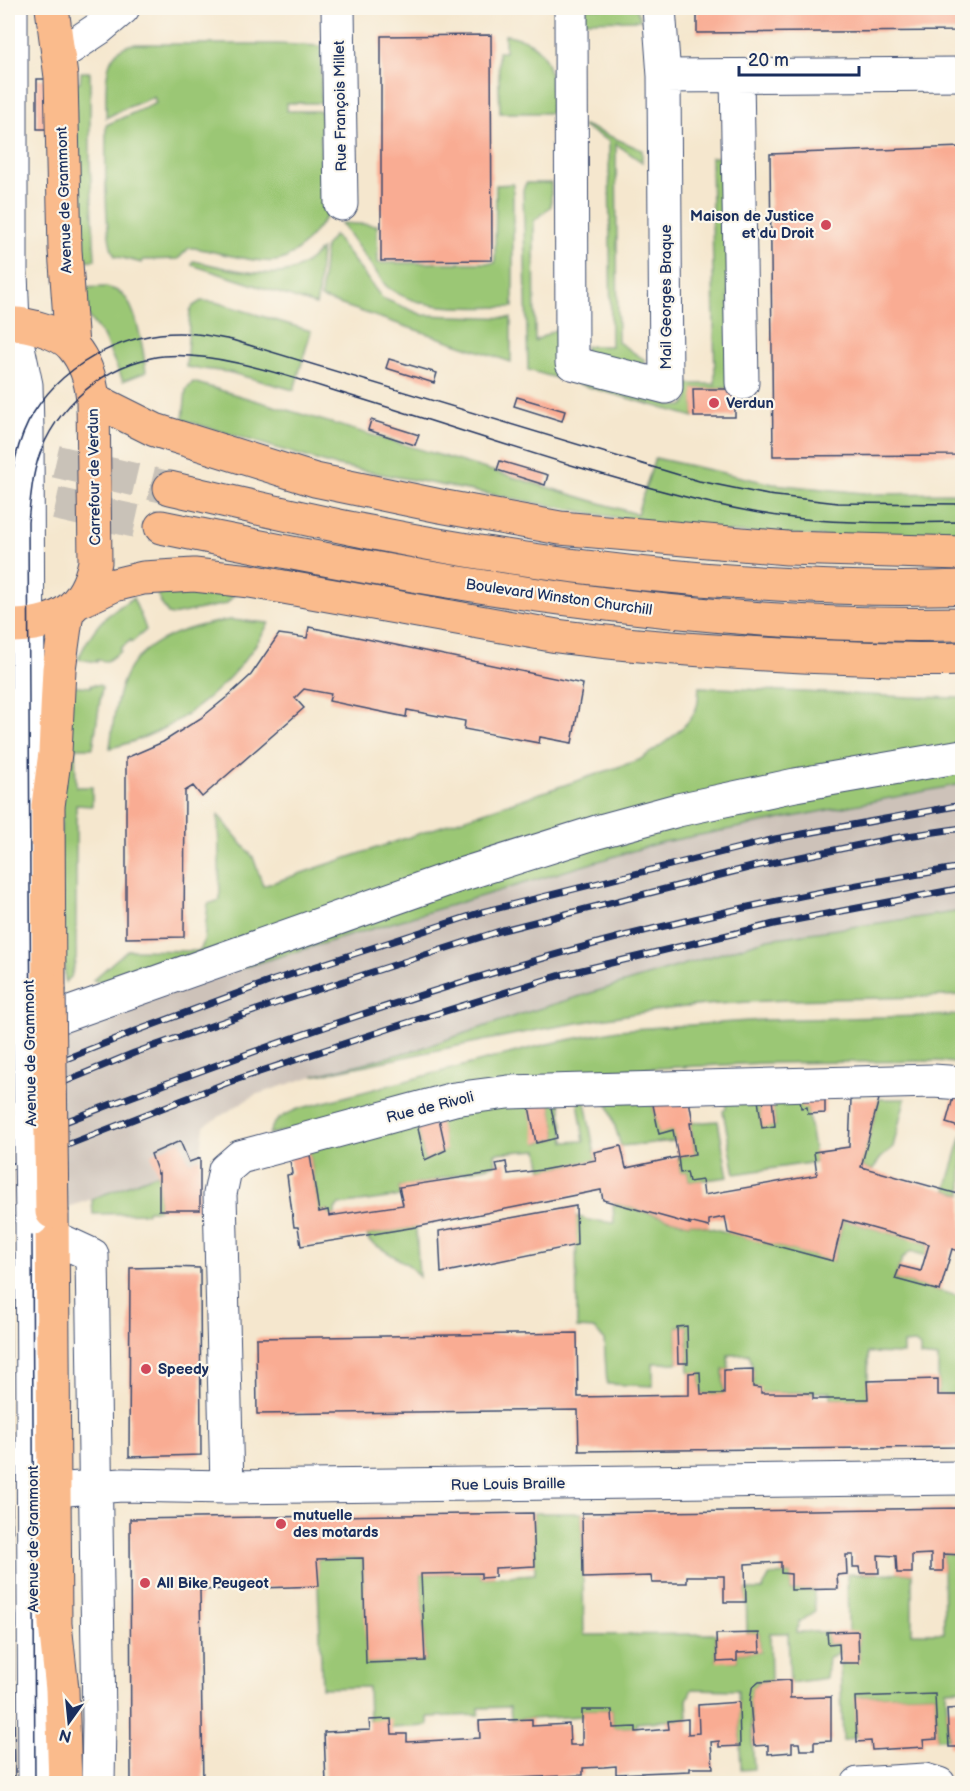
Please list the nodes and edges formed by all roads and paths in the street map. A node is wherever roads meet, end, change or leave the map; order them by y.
1 (11, 8) edge
2 (52, 8) edge
3 (123, 8) edge
4 (338, 8) edge
5 (571, 8) edge
6 (659, 8) edge
7 (59, 55) junction
8 (963, 74) edge
9 (664, 76) junction
10 (737, 76) junction
11 (341, 204) dead end
12 (10, 323) edge
13 (72, 346) junction
14 (8, 364) edge
15 (742, 383) dead end
16 (93, 399) junction
17 (170, 488) tunnel mouth
18 (8, 499) edge
19 (8, 527) edge
20 (161, 527) tunnel mouth
21 (963, 553) edge
22 (963, 586) edge
23 (73, 606) junction
24 (14, 624) edge
25 (963, 624) edge
26 (963, 659) edge
27 (963, 756) edge
28 (8, 831) edge
29 (39, 992) junction
30 (8, 1035) edge
31 (963, 1083) edge
32 (8, 1086) edge
33 (37, 1224) junction
34 (963, 1478) edge
35 (94, 1487) junction
36 (227, 1487) junction
37 (53, 1490) junction
38 (15, 1784) edge
39 (35, 1784) edge
40 (65, 1784) edge
41 (98, 1784) edge
42 (858, 1784) edge
43 (939, 1784) edge

1 - 12 street, Avenue de Grammont
2 - 7 main road, Avenue de Grammont
3 - 7 street
4 - 11 street, Rue François Millet
5 - 9 street, Mail Georges Braque
6 - 9 street, Mail Georges Braque
7 - 13 main road, Avenue de Grammont
8 - 10 street
9 - 10 street
10 - 15 street
12 - 13 main road
12 - 14 street, Avenue de Grammont
12 - 24 street, Avenue de Grammont
13 - 16 main road, Carrefour de Verdun
16 - 21 main road
16 - 23 main road, Carrefour de Verdun
17 - 22 main road
18 - 19 street
20 - 25 main road, Boulevard Winston Churchill
23 - 24 main road
23 - 26 main road
23 - 29 main road, Avenue de Grammont
24 - 28 street, Avenue de Grammont
24 - 29 street, Avenue de Grammont
27 - 30 street
29 - 33 main road, Avenue de Grammont, bridge
31 - 36 street, Rue de Rivoli
32 - 33 street, Avenue de Grammont
33 - 35 street
33 - 37 main road, Avenue de Grammont
33 - 38 street, Avenue de Grammont
33 - 39 street, Avenue de Grammont
34 - 36 street, Rue Louis Braille
35 - 36 street, Rue Louis Braille
35 - 37 street, Rue Louis Braille
35 - 41 street
37 - 40 main road, Avenue de Grammont
42 - 43 street

